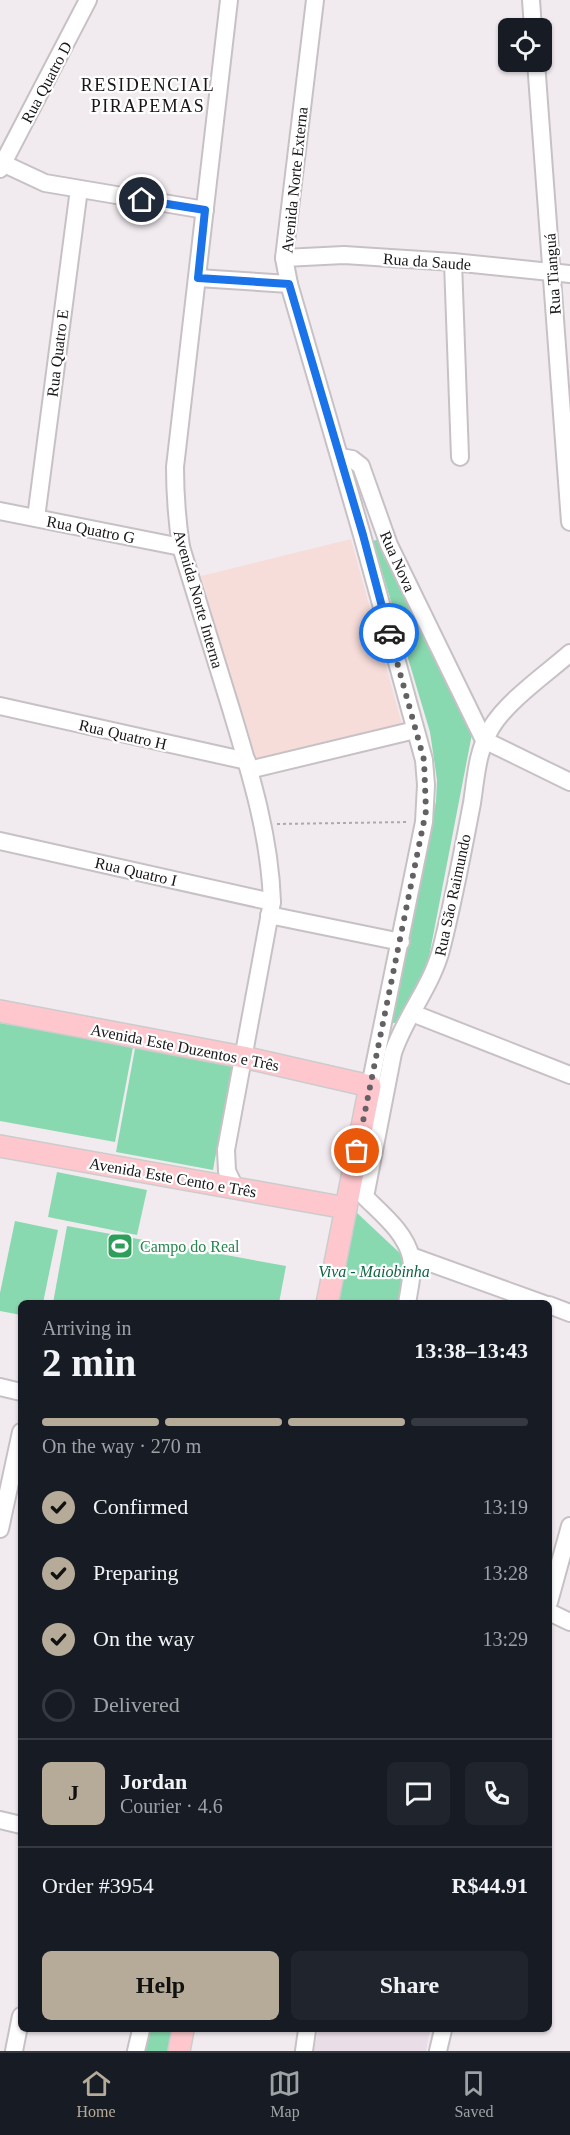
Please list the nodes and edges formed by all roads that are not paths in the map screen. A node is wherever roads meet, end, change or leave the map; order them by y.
1 (88, 0) edge
2 (229, 0) edge
3 (315, 0) edge
4 (531, 0) edge
5 (532, 18) edge
6 (537, 72) edge
7 (1, 165) edge
8 (79, 189) junction
9 (205, 210) junction
10 (284, 258) junction
11 (453, 262) junction
12 (552, 272) junction
13 (570, 274) edge
14 (198, 278) junction
15 (289, 284) junction
16 (340, 457) junction
17 (460, 457) dead end
18 (0, 511) edge
19 (36, 518) junction
20 (570, 522) edge
21 (181, 547) junction
22 (570, 653) edge
23 (0, 706) edge
24 (415, 730) junction
25 (484, 740) junction
26 (248, 766) junction
27 (570, 782) edge
28 (0, 841) edge
29 (271, 909) junction
30 (400, 942) junction
31 (0, 1011) edge
32 (412, 1013) junction
33 (243, 1057) junction
34 (570, 1075) edge
35 (370, 1086) junction
36 (0, 1149) edge
37 (235, 1188) junction
38 (353, 1200) junction
39 (411, 1256) junction
40 (328, 1300) edge
41 (407, 1300) edge
42 (533, 1300) edge
43 (552, 1306) edge
44 (570, 1313) edge
45 (0, 1387) edge
46 (18, 1391) edge
47 (18, 1445) edge
48 (570, 1527) edge
49 (0, 1529) edge
50 (552, 1591) edge
51 (552, 1613) edge
52 (570, 1622) edge
53 (0, 1820) edge
54 (18, 1823) edge
55 (18, 2031) edge
56 (141, 2032) edge
57 (183, 2032) edge
58 (307, 2032) edge
59 (443, 2032) edge
60 (14, 2051) edge
61 (136, 2051) edge
62 (179, 2051) edge
63 (304, 2051) edge
64 (438, 2051) edge

1 - 7 street, Rua Quatro D
2 - 9 street, Avenida Norte Interna
3 - 10 street, Avenida Norte Externa
4 - 5 street
6 - 12 street, Rua Tianguá
7 - 8 street
8 - 9 street
8 - 19 street, Rua Quatro E
9 - 14 street, Avenida Norte Interna
10 - 11 street, Rua da Saude
10 - 15 street, Avenida Norte Externa
11 - 12 street, Rua da Saude
11 - 17 street
12 - 13 street, Rua da Saude
12 - 20 street, Rua Tianguá
14 - 15 street
14 - 21 street, Avenida Norte Interna
15 - 16 street, Avenida Norte Externa
16 - 24 street, Avenida Norte Externa
16 - 25 street, Rua Nova
18 - 19 street, Rua Quatro G
19 - 21 street, Rua Quatro G
21 - 26 street, Avenida Norte Interna
22 - 25 street, Rua São Raimundo
23 - 26 street, Rua Quatro H
24 - 26 street
24 - 30 street, Avenida Norte Externa
25 - 27 street
25 - 32 street, Rua São Raimundo
26 - 29 street, Avenida Norte Interna
28 - 29 street, Rua Quatro I
29 - 30 street, Rua Quatro I
29 - 33 street, Avenida Norte Interna
30 - 35 street, Avenida Norte Externa
31 - 33 main road, Avenida Este Duzentos e Três
32 - 34 street
32 - 38 street, Rua São Raimundo
33 - 35 main road, Avenida Este Duzentos e Três
33 - 37 street, Avenida Norte Interna
35 - 38 main road, Avenida Norte Externa
36 - 37 main road, Avenida Este Cento e Três
37 - 38 main road, Avenida Este Cento e Três
38 - 39 street
38 - 40 main road, Avenida Norte Externa
39 - 41 street
39 - 42 street
43 - 44 street
45 - 46 street
47 - 49 street
48 - 50 street
51 - 52 street
53 - 54 street
55 - 60 street
56 - 61 street
57 - 62 main road
58 - 63 street
59 - 64 street

